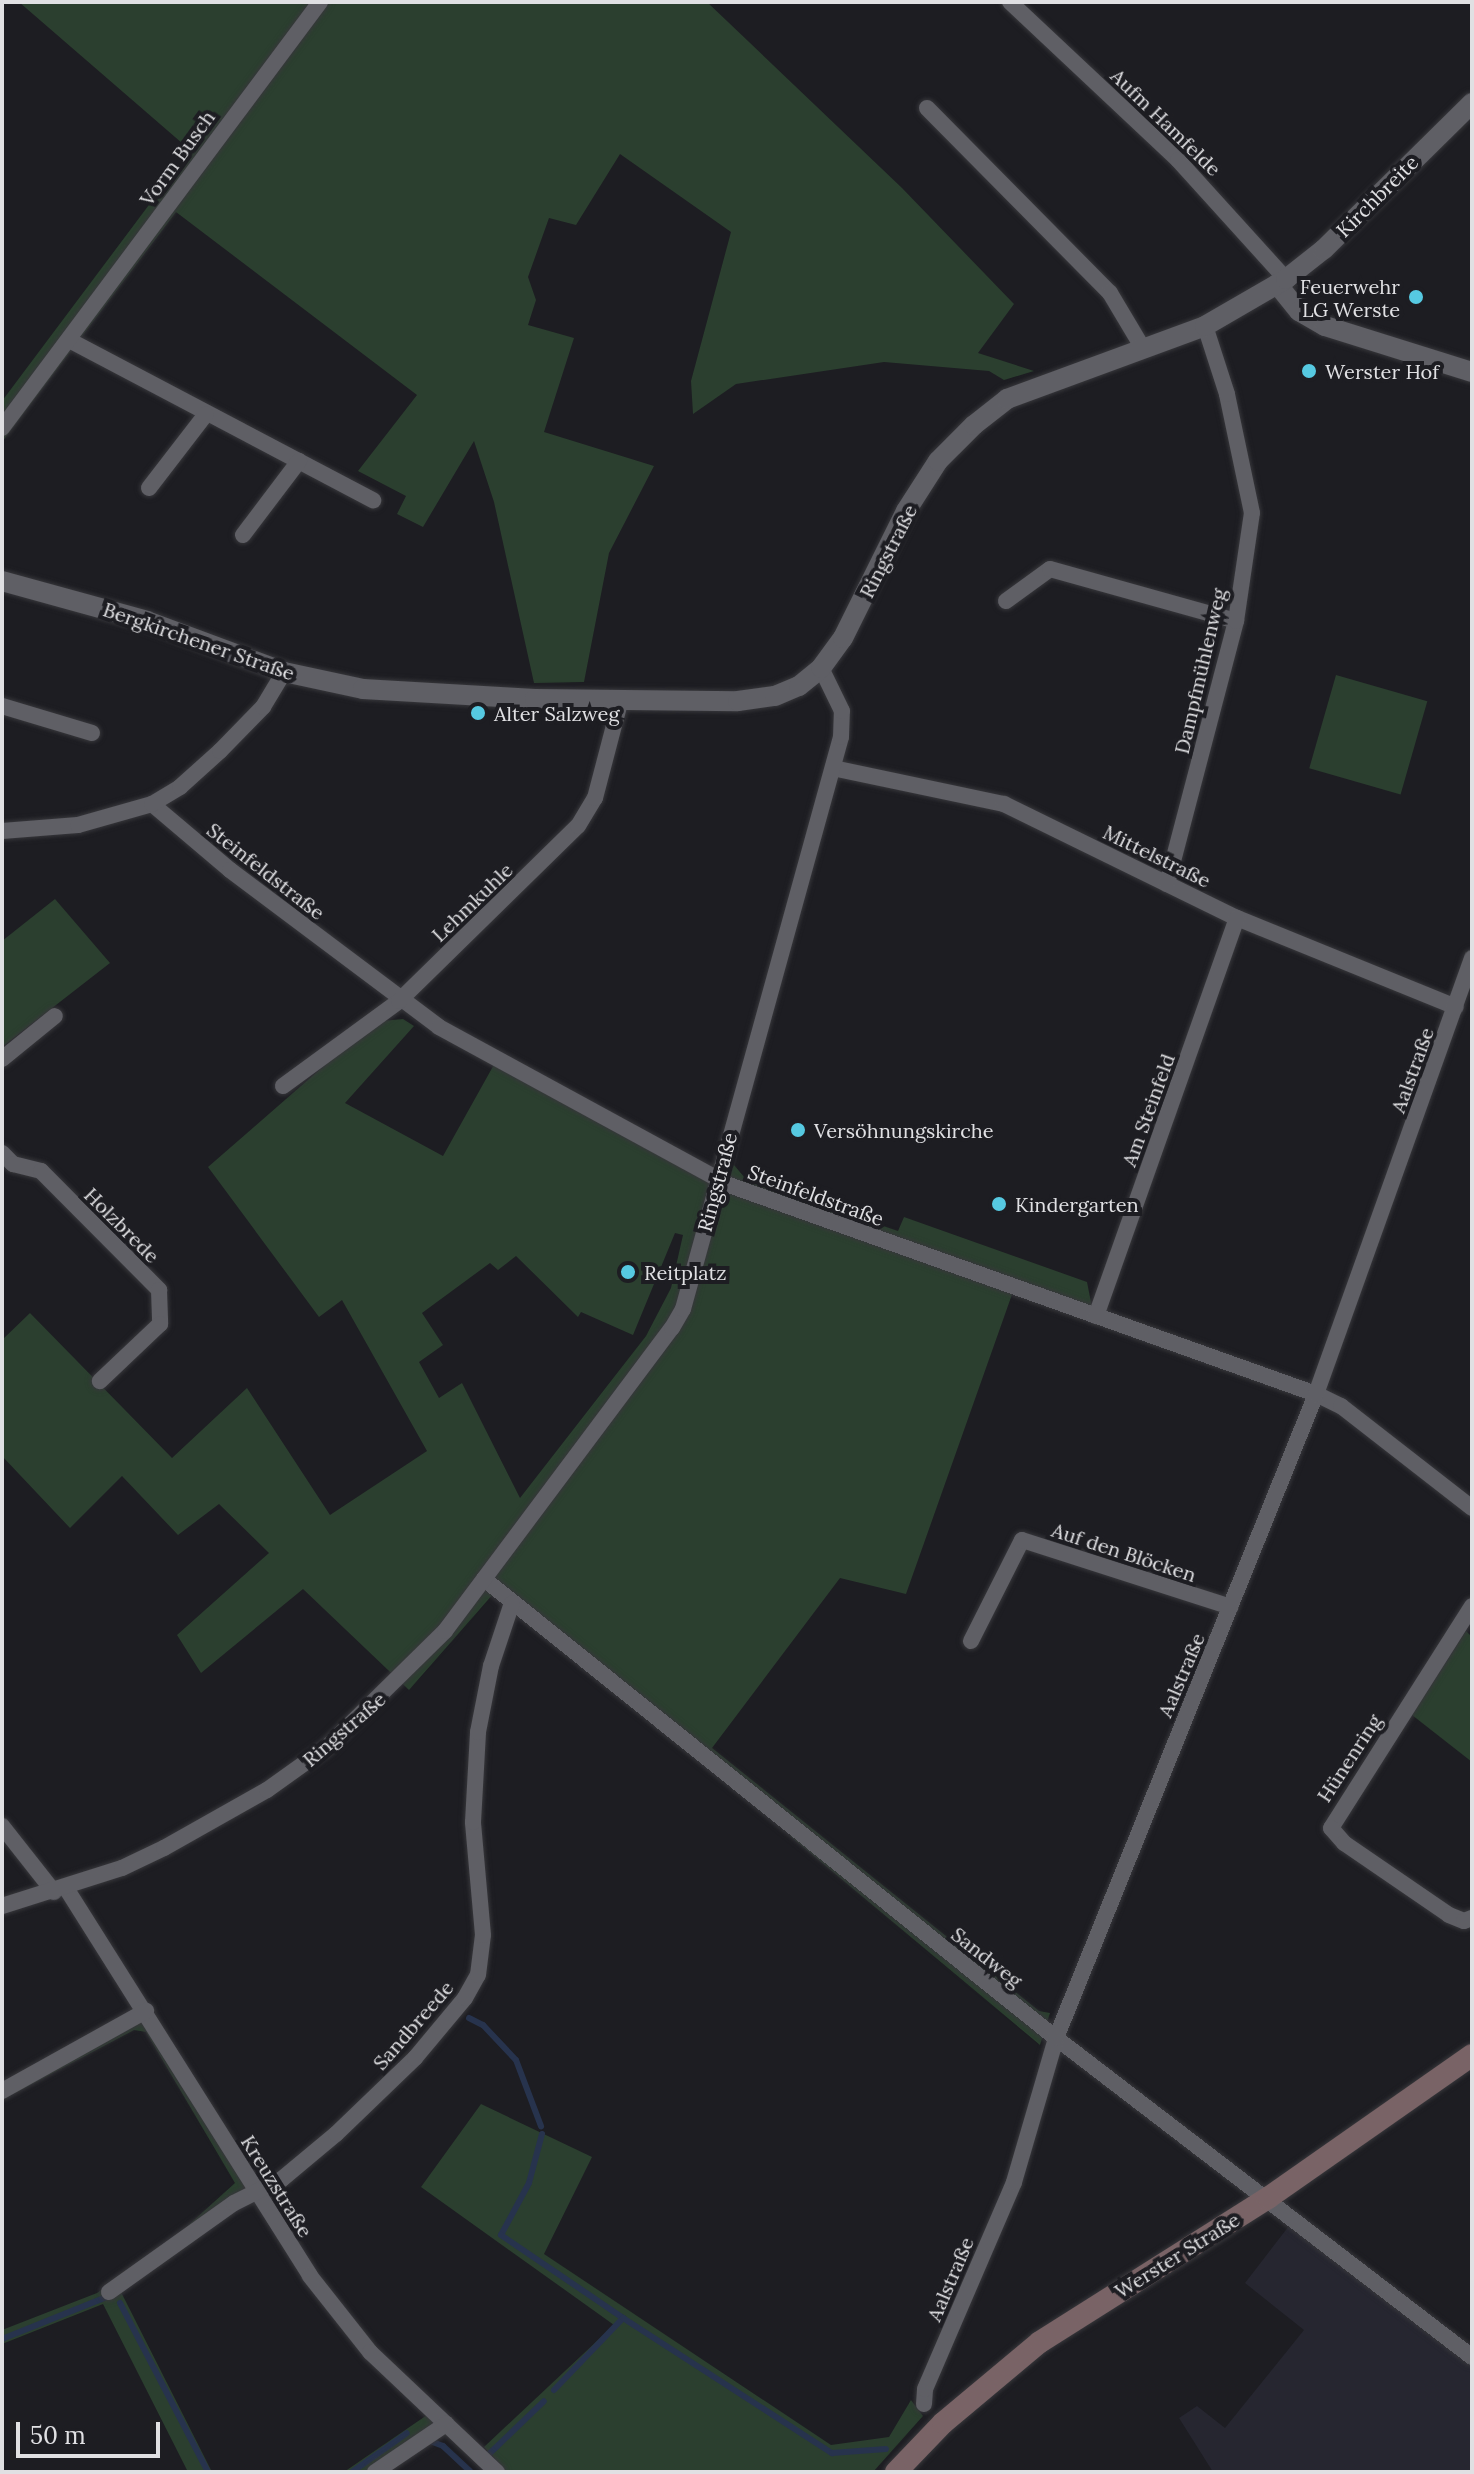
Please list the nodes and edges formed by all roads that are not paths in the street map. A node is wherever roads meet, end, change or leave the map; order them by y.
1 (320, 2) edge
2 (1010, 2) edge
3 (1472, 103) edge
4 (927, 108) dead end
5 (1281, 282) junction
6 (1205, 326) junction
7 (69, 340) junction
8 (1144, 350) junction
9 (1472, 372) edge
10 (206, 414) junction
11 (2, 428) edge
12 (299, 461) junction
13 (149, 488) dead end
14 (373, 500) dead end
15 (243, 535) dead end
16 (2, 581) edge
17 (1006, 601) dead end
18 (1236, 621) junction
19 (821, 668) junction
20 (284, 672) junction
21 (621, 699) junction
22 (2, 706) edge
23 (92, 733) dead end
24 (833, 768) junction
25 (152, 804) junction
26 (2, 831) edge
27 (1167, 884) junction
28 (1237, 918) junction
29 (1472, 958) edge
30 (399, 1001) junction
31 (1462, 1001) edge
32 (55, 1016) dead end
33 (2, 1059) edge
34 (283, 1086) dead end
35 (2, 1153) edge
36 (717, 1178) junction
37 (1096, 1316) junction
38 (100, 1381) dead end
39 (1316, 1394) junction
40 (1472, 1508) edge
41 (484, 1579) junction
42 (512, 1603) junction
43 (1472, 1606) edge
44 (1231, 1607) junction
45 (971, 1641) dead end
46 (2, 1826) edge
47 (60, 1890) junction
48 (2, 1906) edge
49 (1472, 1918) edge
50 (146, 2011) junction
51 (1056, 2038) junction
52 (1472, 2055) edge
53 (2, 2091) edge
54 (257, 2193) junction
55 (1268, 2198) junction
56 (109, 2292) dead end
57 (1472, 2357) edge
58 (924, 2404) dead end
59 (446, 2424) junction
60 (899, 2471) edge
61 (375, 2472) edge
62 (497, 2472) edge

1 - 7 street, Vorm Busch
2 - 5 street, Aufm Hamfelde
3 - 5 street, Kirchbreite
4 - 8 street
5 - 6 street, Ringstraße
5 - 9 street
6 - 8 street, Ringstraße
6 - 18 street, Dampfmühlenweg
7 - 10 street
7 - 11 street, Vorm Busch
8 - 19 street, Ringstraße
10 - 12 street
10 - 13 street
12 - 14 street
12 - 15 street
16 - 20 street, Bergkirchener Straße
17 - 18 street
18 - 27 street, Dampfmühlenweg
19 - 21 street, Bergkirchener Straße
19 - 24 street, Ringstraße
20 - 21 street, Bergkirchener Straße
20 - 25 street
21 - 30 street, Lehmkuhle
22 - 23 street
24 - 27 street, Mittelstraße
24 - 36 street, Ringstraße
25 - 26 street
25 - 30 street, Steinfeldstraße
27 - 28 street, Mittelstraße
28 - 31 street, Mittelstraße
28 - 37 street, Am Steinfeld
29 - 31 street, Aalstraße
30 - 34 street, Lehmkuhle
30 - 36 street, Steinfeldstraße
31 - 39 street, Aalstraße
32 - 33 street
35 - 38 street, Holzbrede
36 - 37 street, Steinfeldstraße
36 - 41 street, Ringstraße
37 - 39 street, Steinfeldstraße
39 - 40 street, Steinfeldstraße
39 - 44 street, Aalstraße
41 - 42 street, Sandweg
41 - 47 street, Ringstraße
42 - 51 street, Sandweg
42 - 54 street, Sandbreede
43 - 49 street, Hünenring
44 - 45 street, Auf den Blöcken
44 - 51 street, Aalstraße
46 - 47 street, Kreuzstraße
47 - 48 street, Ringstraße
47 - 50 street, Kreuzstraße
50 - 53 street
50 - 54 street, Kreuzstraße
51 - 55 street, Sandweg
51 - 58 street, Aalstraße
52 - 55 main road, Werster Straße
54 - 56 street, Sandbreede
54 - 59 street, Kreuzstraße
55 - 57 street, Sandweg
55 - 60 main road, Werster Straße
59 - 61 street
59 - 62 street, Kreuzstraße

